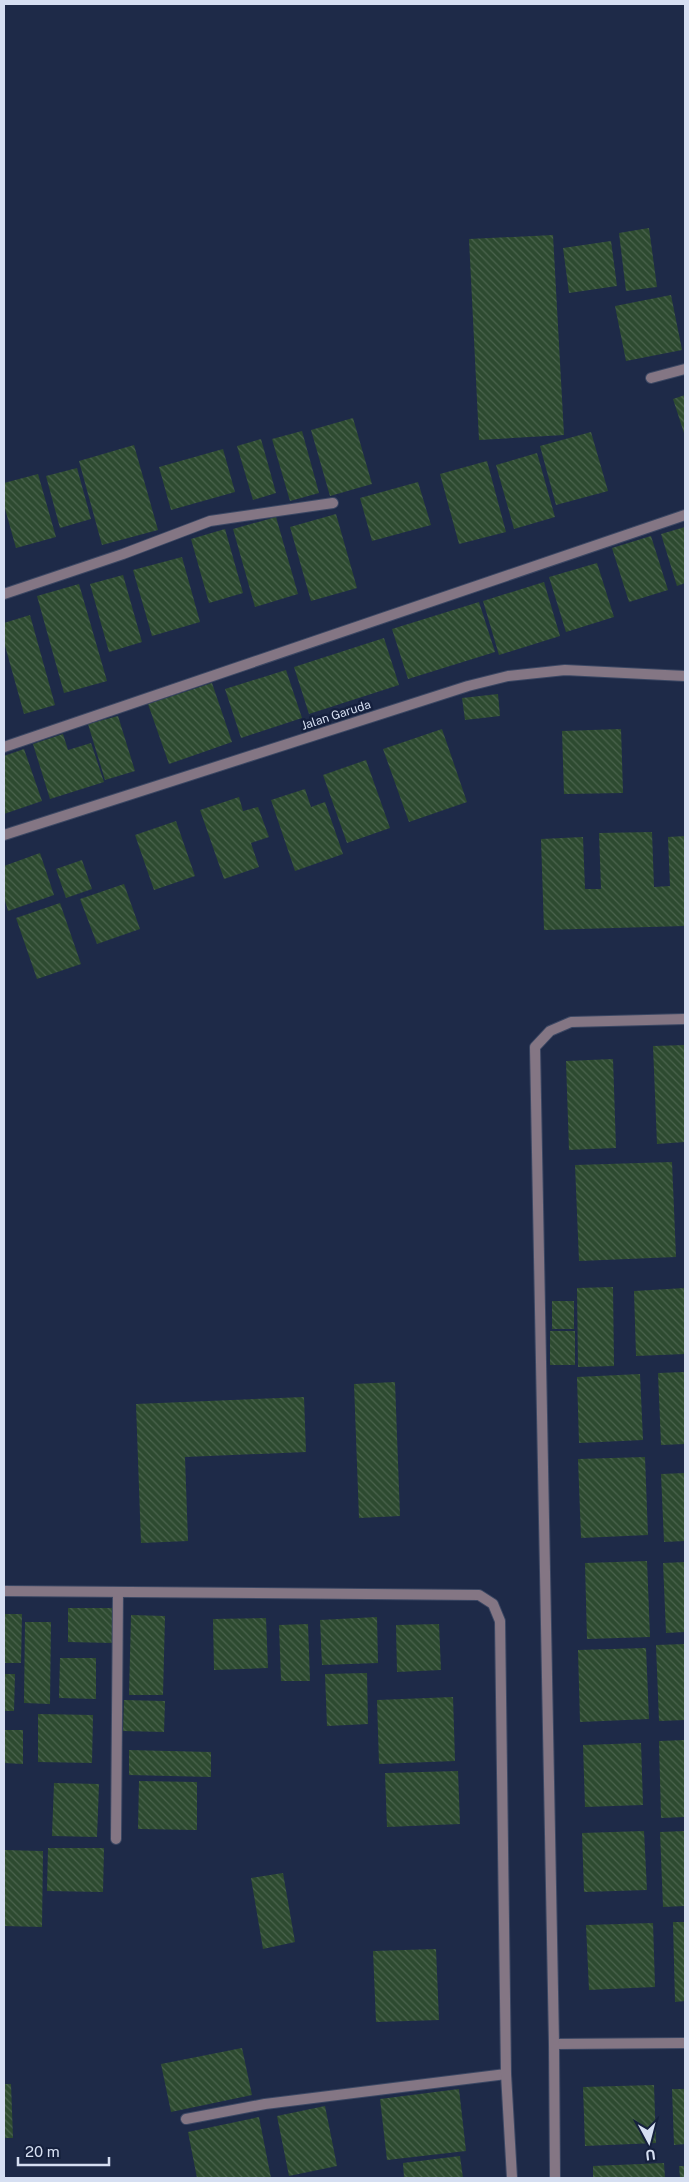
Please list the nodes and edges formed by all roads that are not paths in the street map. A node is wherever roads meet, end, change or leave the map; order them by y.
1 (685, 369) edge
2 (651, 378) dead end
3 (333, 504) dead end
4 (685, 515) edge
5 (4, 594) edge
6 (685, 676) edge
7 (4, 747) edge
8 (4, 836) edge
9 (685, 1018) edge
10 (4, 1591) edge
11 (118, 1592) junction
12 (116, 1839) dead end
13 (685, 2043) edge
14 (554, 2044) junction
15 (506, 2074) junction
16 (186, 2119) dead end
17 (512, 2178) edge
18 (555, 2178) edge

1 - 2 street
3 - 5 street
4 - 7 street
6 - 8 street, Jalan Garuda
9 - 14 street
10 - 11 street
11 - 12 street
11 - 15 street
13 - 14 street
14 - 18 street
15 - 16 street
15 - 17 street

